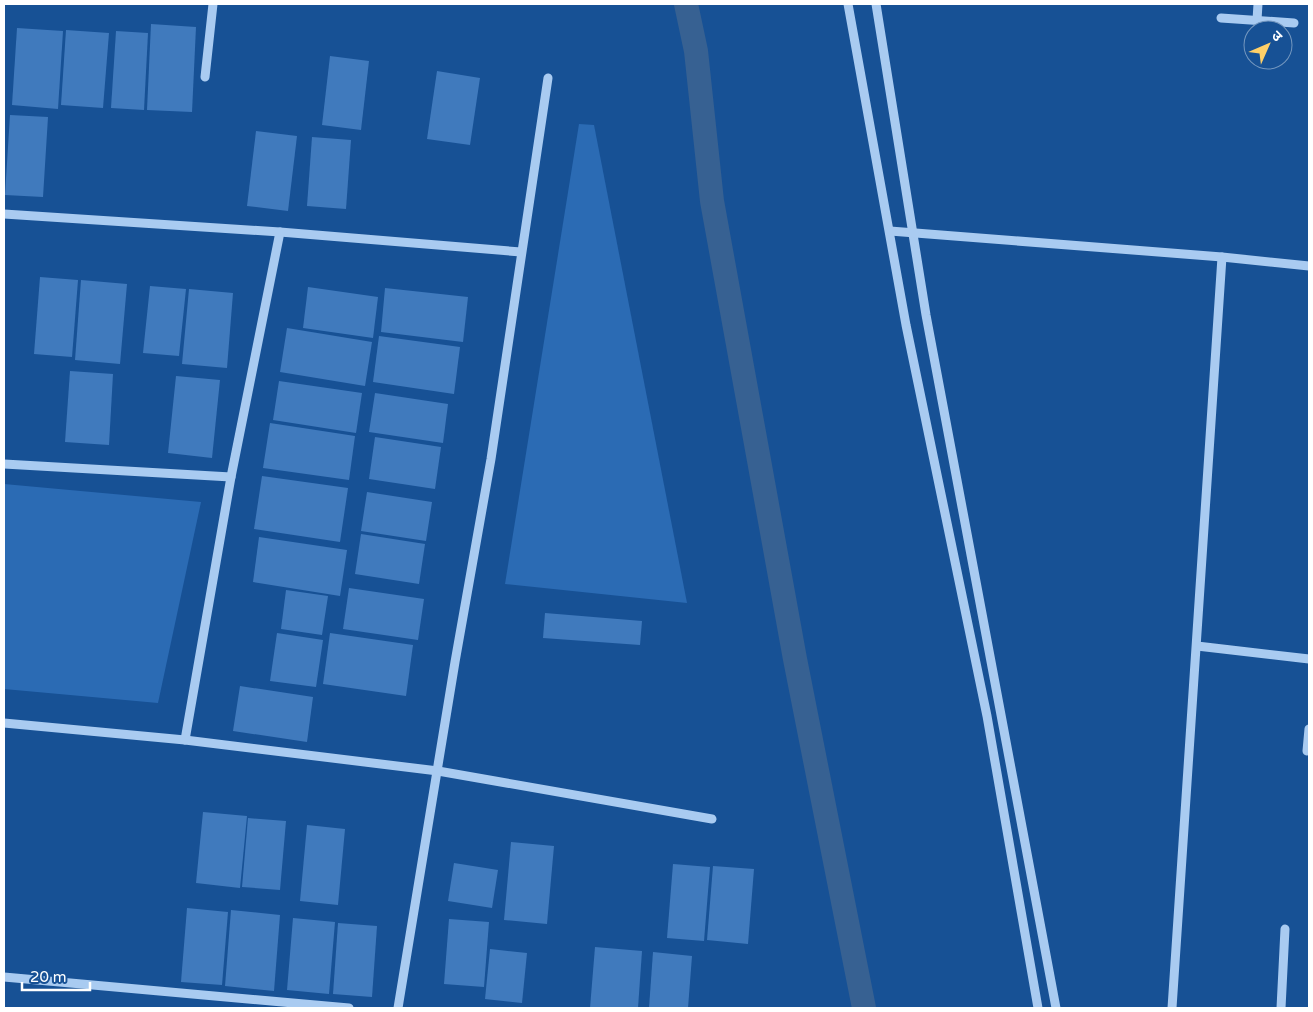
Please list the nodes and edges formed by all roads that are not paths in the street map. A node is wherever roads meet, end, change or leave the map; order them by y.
1 (213, 4) edge
2 (848, 4) edge
3 (876, 4) edge
4 (1258, 4) edge
5 (1221, 18) dead end
6 (1257, 20) joint
7 (205, 77) dead end
8 (548, 78) dead end
9 (4, 214) edge
10 (890, 231) junction
11 (280, 232) junction
12 (913, 232) junction
13 (521, 252) junction
14 (1222, 257) junction
15 (1309, 266) edge
16 (4, 464) edge
17 (231, 477) junction
18 (1197, 646) junction
19 (1309, 659) edge
20 (4, 723) edge
21 (1309, 729) edge
22 (185, 740) junction
23 (1308, 751) dead end
24 (438, 771) junction
25 (712, 819) dead end
26 (1285, 929) dead end
27 (4, 976) edge
28 (349, 1008) edge
29 (398, 1008) edge
30 (1038, 1008) edge
31 (1056, 1008) edge
32 (1172, 1008) edge
33 (1281, 1008) edge

1 - 7 street
2 - 10 street
3 - 12 street
4 - 6 street
5 - 6 street
8 - 13 street
9 - 11 street
10 - 12 street
10 - 30 street
11 - 13 street
11 - 17 street
12 - 14 street
12 - 31 street
13 - 24 street
14 - 15 street
14 - 18 street
16 - 17 street
17 - 22 street
18 - 19 street
18 - 32 street
20 - 22 street
21 - 23 street
22 - 24 street
24 - 25 street
24 - 29 street
26 - 33 street
27 - 28 street

